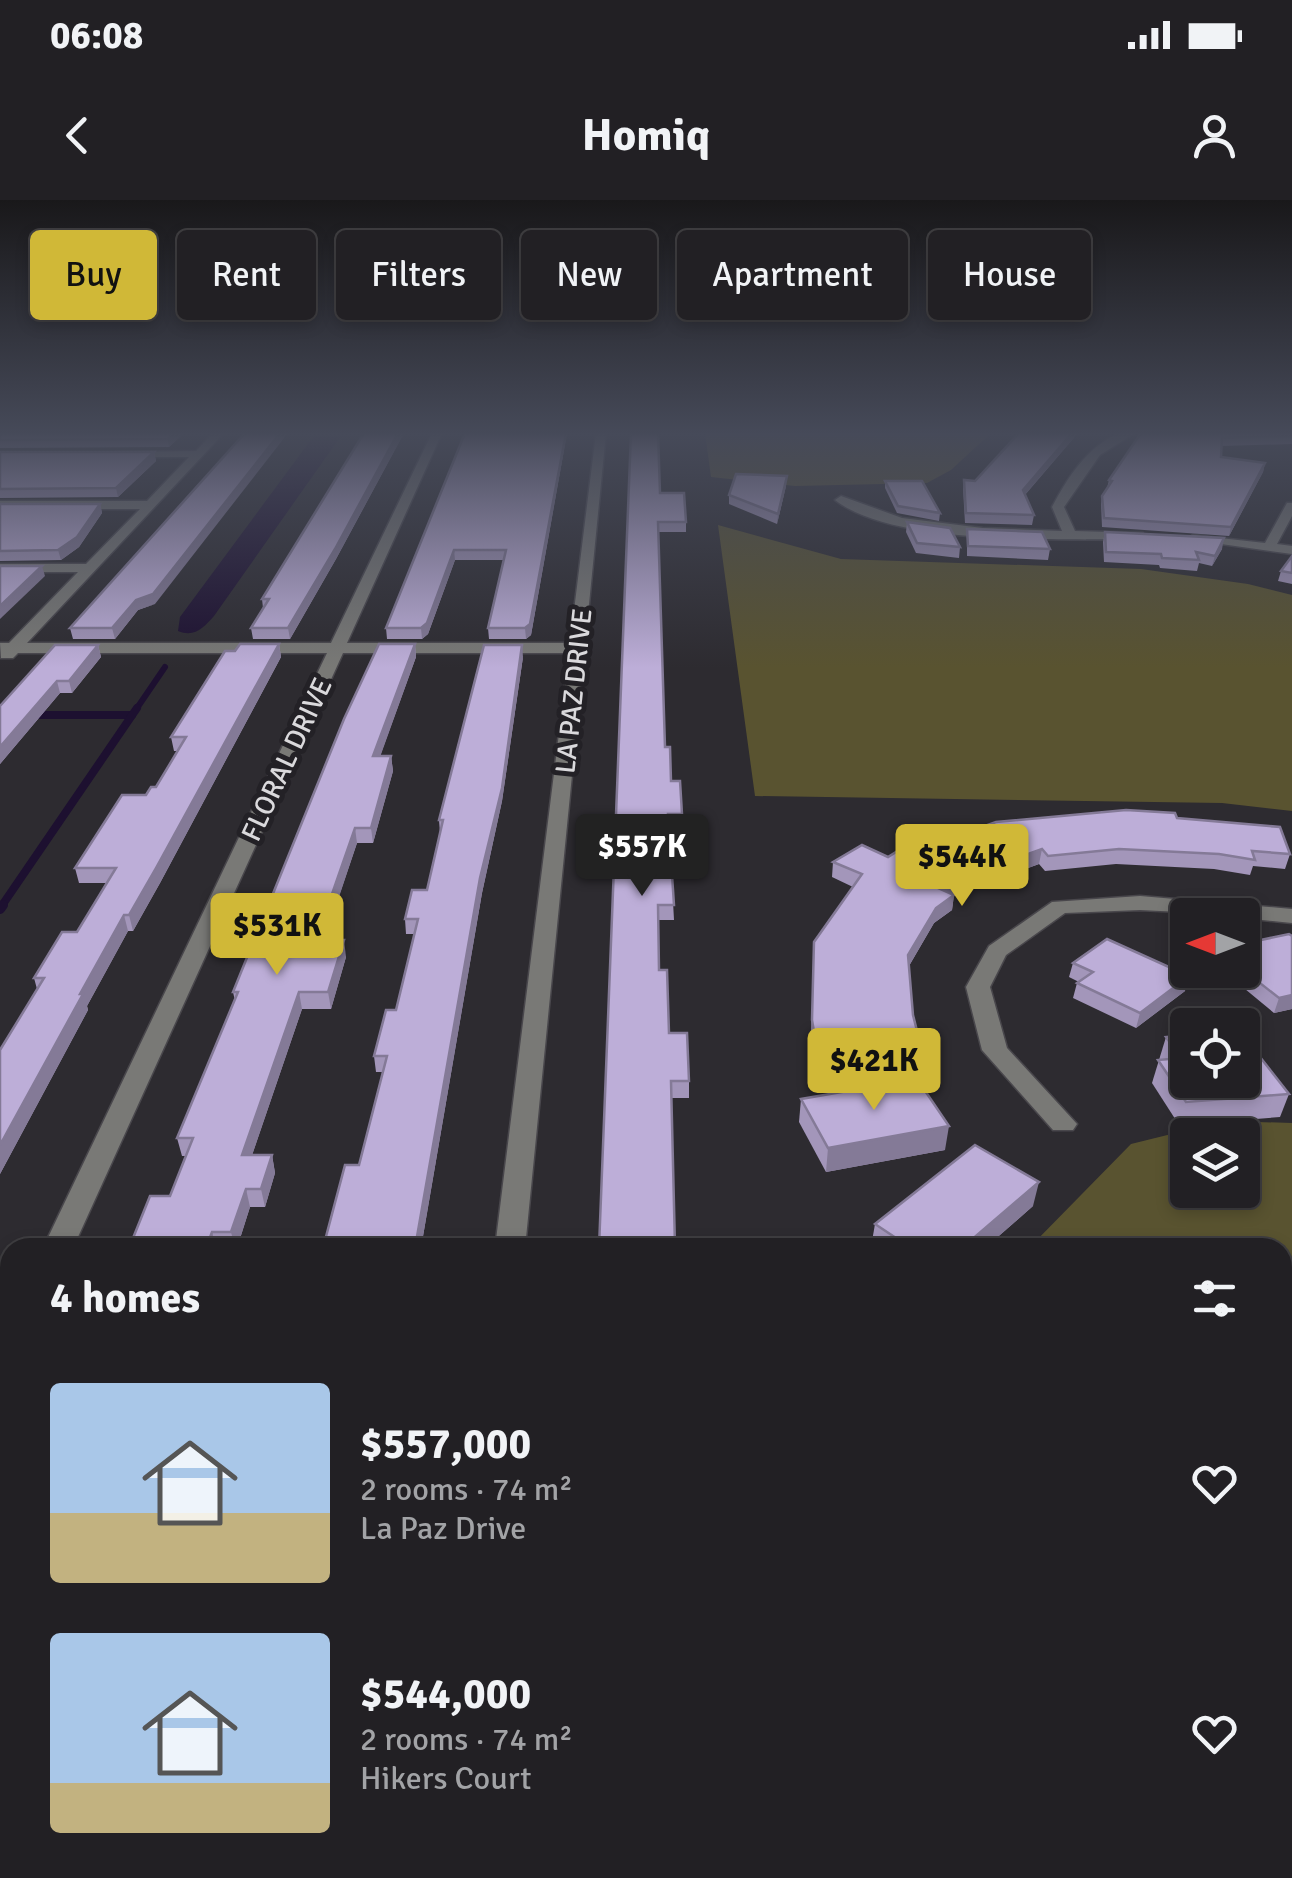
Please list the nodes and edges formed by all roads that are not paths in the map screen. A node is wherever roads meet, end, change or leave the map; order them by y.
1 (145, 511) edge
2 (401, 511) edge
3 (593, 511) edge
4 (857, 511) edge
5 (1060, 511) edge
6 (1288, 511) edge
7 (1069, 533) junction
8 (1147, 537) edge
9 (1186, 539) edge
10 (1270, 546) junction
11 (1292, 550) edge
12 (0, 568) edge
13 (90, 568) junction
14 (7, 648) edge
15 (338, 648) junction
16 (578, 648) junction
17 (0, 662) edge
18 (1292, 916) edge
19 (1062, 1124) dead end
20 (63, 1238) edge
21 (511, 1238) edge

1 - 13 street
2 - 15 street, FLORAL DRIVE
3 - 16 street, LA PAZ DRIVE
4 - 7 street
5 - 7 street
6 - 10 street
7 - 8 street
9 - 10 street
10 - 11 street
12 - 13 street
13 - 14 street
14 - 15 street
14 - 17 street
15 - 16 street
15 - 20 street, FLORAL DRIVE
16 - 21 street, LA PAZ DRIVE
18 - 19 street

